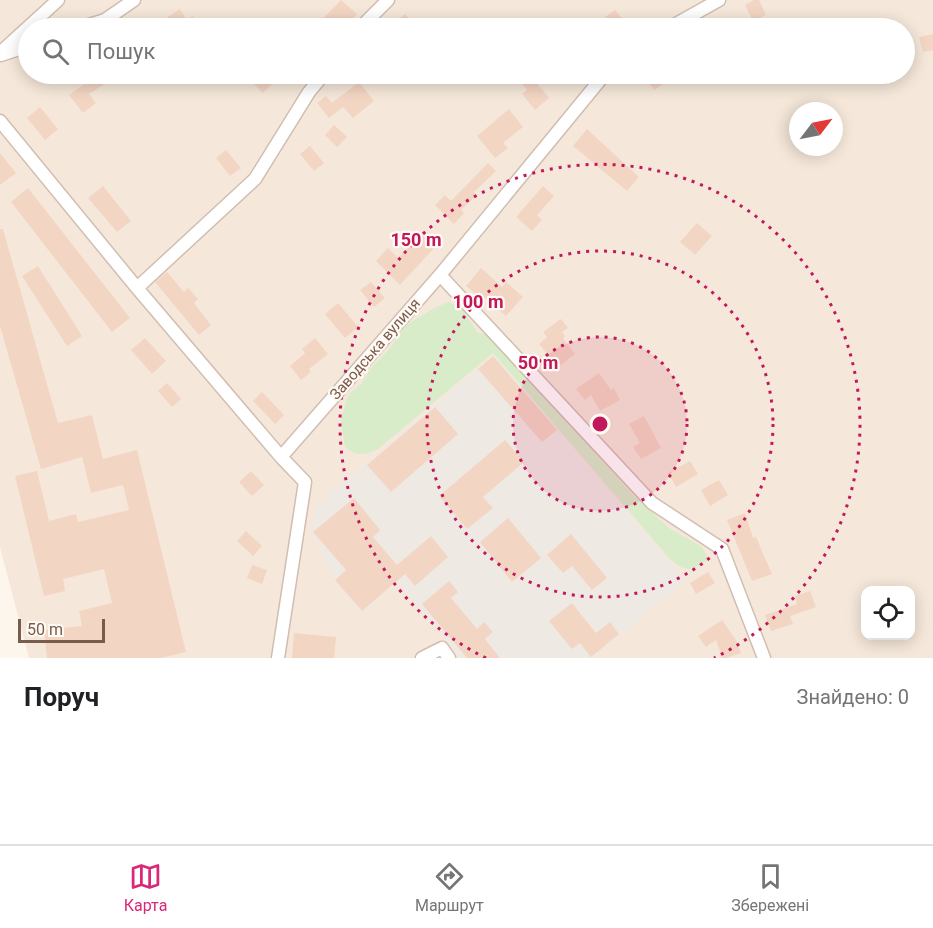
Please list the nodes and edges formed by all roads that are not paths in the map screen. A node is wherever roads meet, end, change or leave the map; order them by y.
1 (58, 0) edge
2 (134, 0) edge
3 (388, 0) edge
4 (719, 0) edge
5 (39, 18) edge
6 (108, 18) edge
7 (370, 18) edge
8 (687, 18) edge
9 (18, 37) edge
10 (18, 49) edge
11 (0, 54) edge
12 (316, 84) edge
13 (596, 84) edge
14 (0, 121) edge
15 (440, 275) junction
16 (136, 288) junction
17 (281, 457) junction
18 (278, 658) edge
19 (422, 658) edge
20 (448, 658) edge
21 (764, 658) edge

1 - 5 street
2 - 6 street
3 - 7 street
4 - 8 street
9 - 11 street
10 - 11 street
12 - 16 street
13 - 15 street, Заводська вулиця
14 - 16 street
15 - 17 street, Заводська вулиця
15 - 21 street
16 - 17 street
17 - 18 street
19 - 20 street

